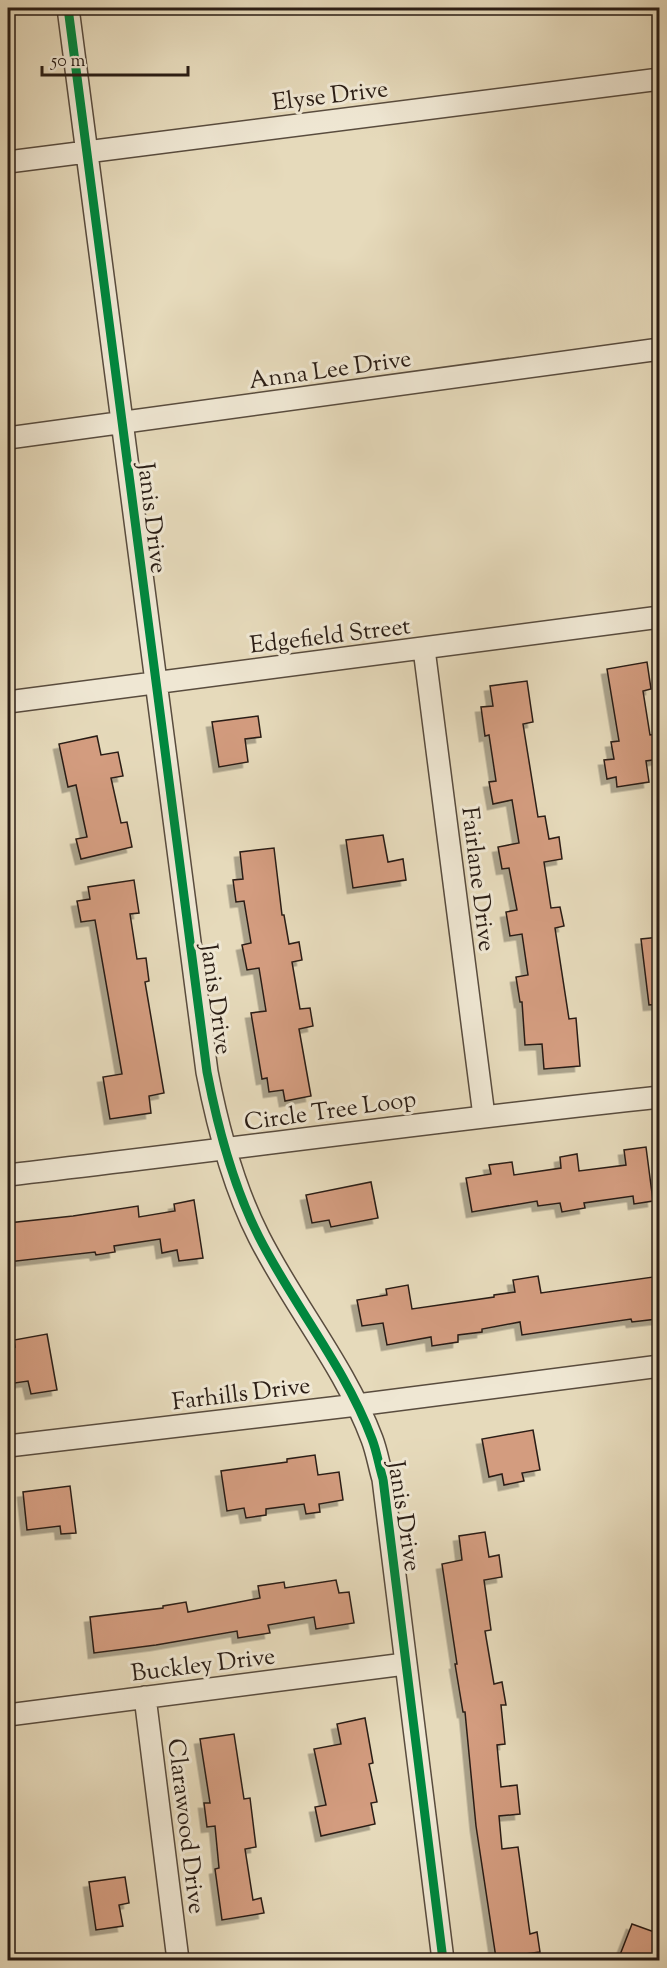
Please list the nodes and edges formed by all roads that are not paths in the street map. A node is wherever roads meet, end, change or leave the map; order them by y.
1 (68, 8) edge
2 (660, 79) edge
3 (86, 152) junction
4 (8, 162) edge
5 (660, 349) edge
6 (121, 423) junction
7 (8, 438) edge
8 (660, 617) edge
9 (424, 649) junction
10 (154, 683) junction
11 (8, 702) edge
12 (660, 1097) edge
13 (484, 1116) junction
14 (225, 1150) junction
15 (8, 1175) edge
16 (660, 1366) edge
17 (357, 1405) junction
18 (8, 1446) edge
19 (405, 1664) junction
20 (145, 1697) junction
21 (8, 1715) edge
22 (178, 1960) edge
23 (442, 1960) edge

1 - 3 street, Janis Drive
2 - 3 street, Elyse Drive
3 - 4 street, Elyse Drive
3 - 6 street, Janis Drive
5 - 6 street, Anna Lee Drive
6 - 7 street, Anna Lee Drive
6 - 10 street, Janis Drive
8 - 9 street, Edgefield Street
9 - 10 street, Edgefield Street
9 - 13 street, Fairlane Drive
10 - 11 street, Edgefield Street
10 - 14 street, Janis Drive
12 - 13 street, Circle Tree Loop
13 - 14 street, Circle Tree Loop
14 - 15 street, Circle Tree Loop
14 - 17 street, Janis Drive
16 - 17 street, Farhills Drive
17 - 18 street, Farhills Drive
17 - 19 street, Janis Drive
19 - 20 street, Buckley Drive
19 - 23 street, Janis Drive
20 - 21 street, Buckley Drive
20 - 22 street, Clarawood Drive

